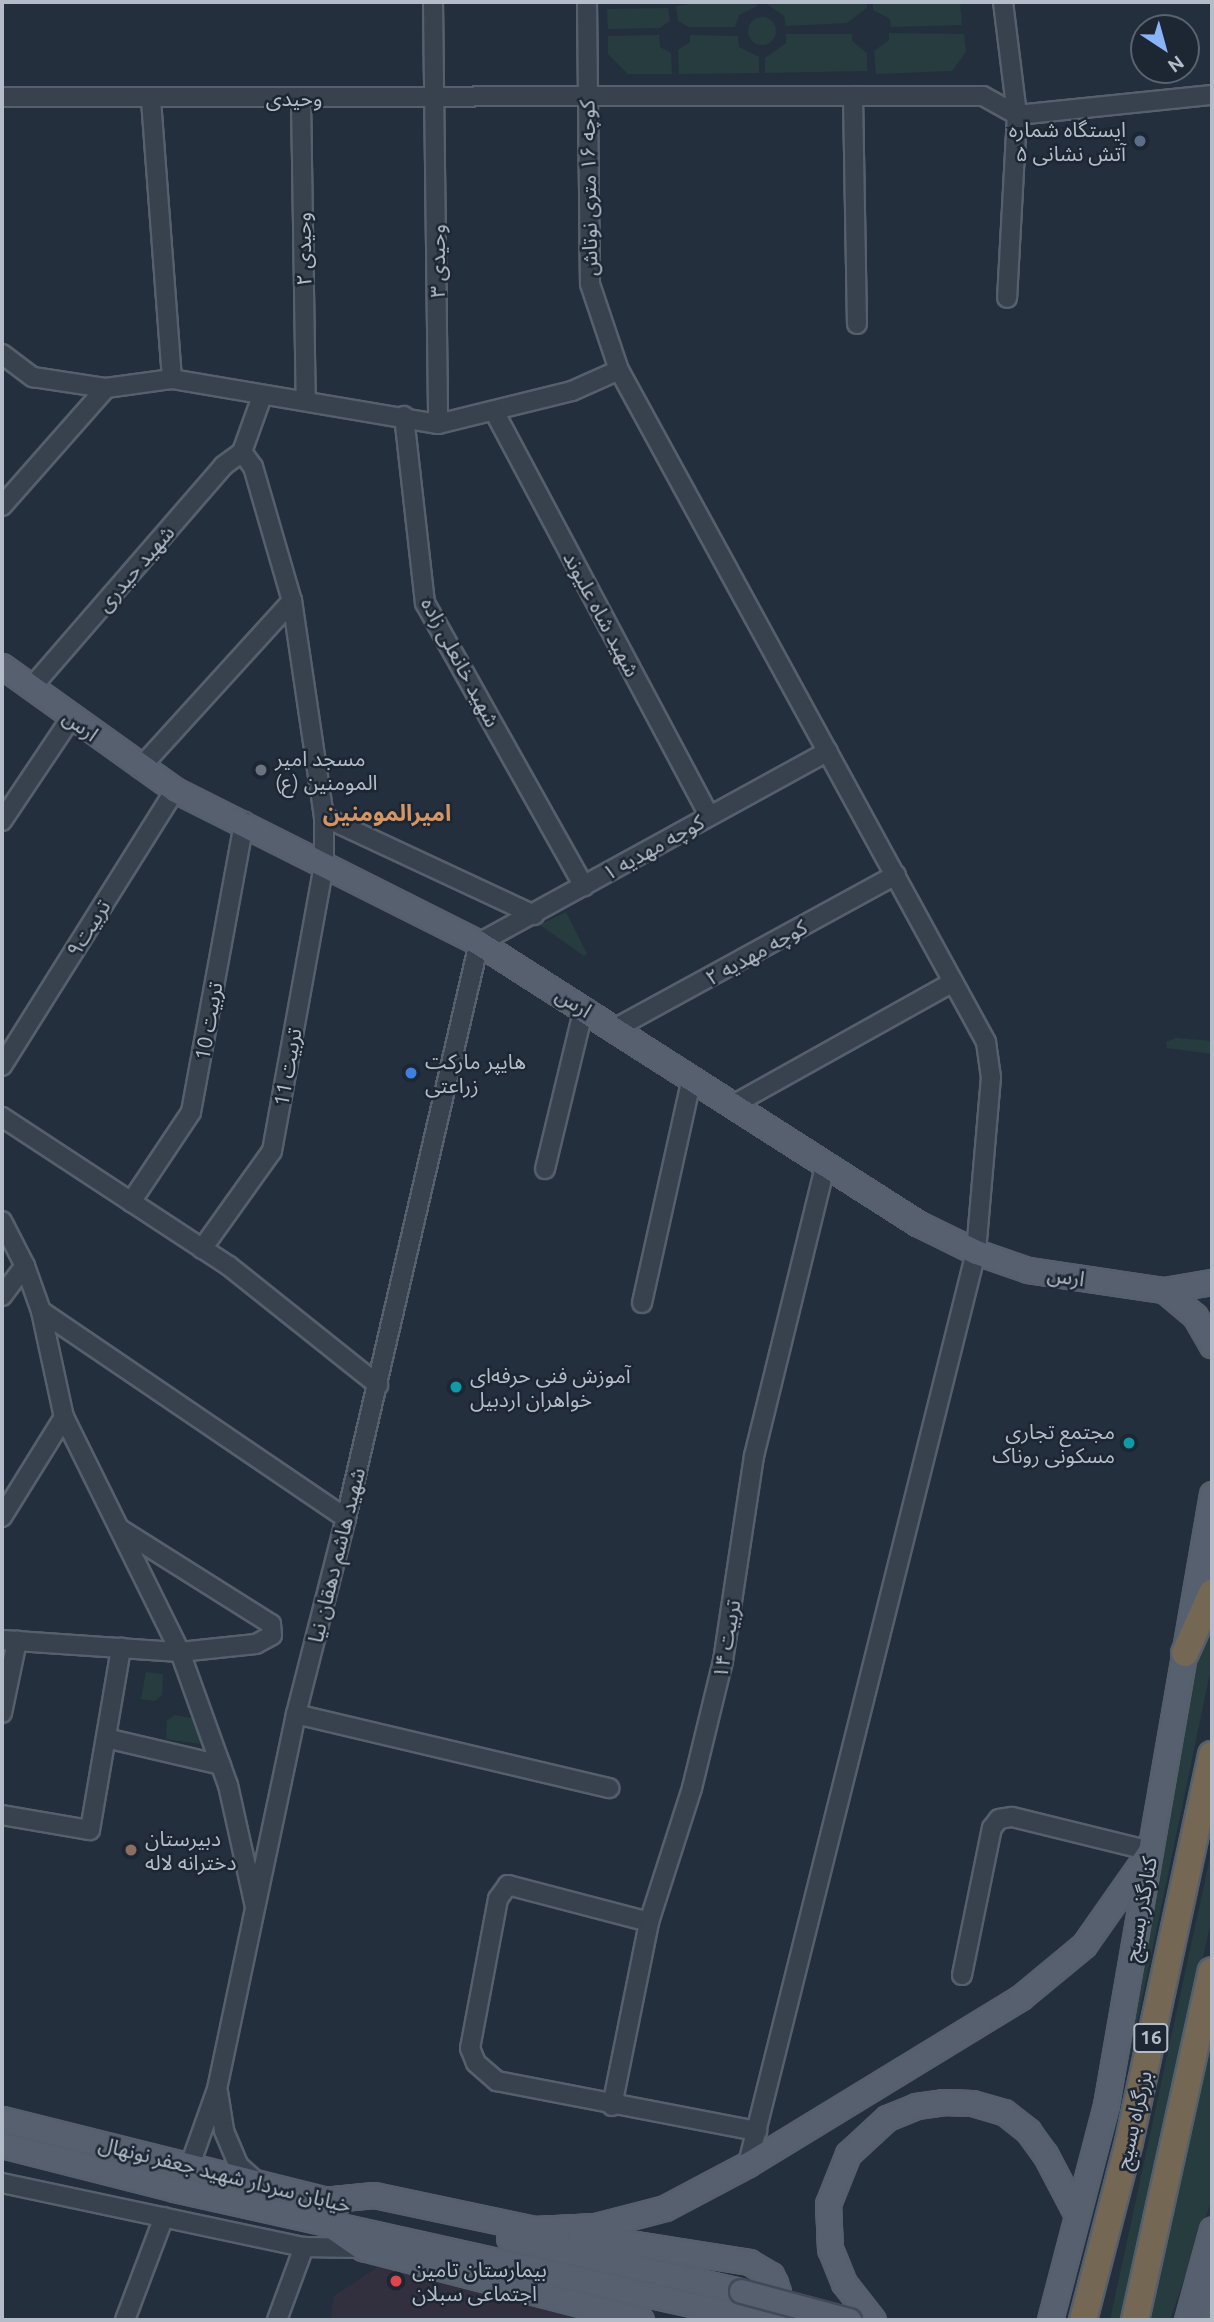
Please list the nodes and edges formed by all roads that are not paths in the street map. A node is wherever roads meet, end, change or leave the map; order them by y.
1 (433, 2) edge
2 (587, 2) edge
3 (1003, 2) edge
4 (586, 95) junction
5 (1212, 95) edge
6 (853, 96) junction
7 (2, 97) edge
8 (301, 98) junction
9 (436, 99) junction
10 (151, 100) junction
11 (1017, 115) junction
12 (1007, 298) dead end
13 (857, 324) dead end
14 (2, 354) edge
15 (619, 370) junction
16 (172, 379) junction
17 (106, 388) junction
18 (262, 396) junction
19 (306, 400) junction
20 (495, 413) junction
21 (404, 416) junction
22 (438, 424) junction
23 (242, 452) junction
24 (2, 506) edge
25 (292, 601) junction
26 (2, 666) edge
27 (31, 688) junction
28 (71, 718) junction
29 (828, 751) junction
30 (140, 768) junction
31 (175, 790) junction
32 (709, 816) junction
33 (324, 817) junction
34 (2, 821) edge
35 (244, 822) junction
36 (324, 864) junction
37 (896, 875) junction
38 (584, 886) junction
39 (534, 915) junction
40 (479, 943) junction
41 (953, 982) junction
42 (584, 1008) junction
43 (616, 1028) junction
44 (2, 1066) edge
45 (692, 1078) junction
46 (733, 1105) junction
47 (2, 1117) edge
48 (825, 1168) junction
49 (545, 1169) dead end
50 (131, 1202) junction
51 (2, 1222) edge
52 (202, 1249) junction
53 (976, 1252) junction
54 (26, 1266) junction
55 (1212, 1282) edge
56 (1164, 1290) junction
57 (2, 1296) edge
58 (642, 1303) dead end
59 (41, 1311) junction
60 (1212, 1346) edge
61 (378, 1385) junction
62 (64, 1416) junction
63 (1212, 1493) edge
64 (2, 1517) edge
65 (346, 1518) junction
66 (119, 1528) junction
67 (1212, 1593) edge
68 (9, 1641) edge
69 (121, 1648) junction
70 (180, 1652) junction
71 (1185, 1653) junction
72 (2, 1713) edge
73 (296, 1714) junction
74 (106, 1738) junction
75 (1212, 1755) edge
76 (221, 1765) junction
77 (609, 1788) dead end
78 (2, 1815) edge
79 (1150, 1851) junction
80 (257, 1914) junction
81 (649, 1922) junction
82 (1212, 1971) edge
83 (962, 1975) dead end
84 (217, 2089) junction
85 (612, 2106) junction
86 (2, 2119) edge
87 (757, 2131) junction
88 (2, 2145) edge
89 (748, 2164) junction
90 (190, 2165) junction
91 (2, 2183) edge
92 (259, 2183) junction
93 (323, 2210) junction
94 (1077, 2215) junction
95 (164, 2217) junction
96 (541, 2229) junction
97 (1212, 2229) edge
98 (304, 2246) junction
99 (363, 2248) junction
100 (1204, 2259) junction
101 (739, 2302) junction
102 (1212, 2309) edge
103 (125, 2320) edge
104 (277, 2320) edge
105 (641, 2320) edge
106 (763, 2320) edge
107 (770, 2320) edge
108 (849, 2320) edge
109 (873, 2320) edge
110 (1050, 2320) edge
111 (1083, 2320) edge
112 (1135, 2320) edge
113 (1187, 2320) edge

1 - 9 street, وحیدی ۳
2 - 4 street, کوچه ۱۶ متری نوتاش
3 - 11 street
4 - 6 street, وحیدی
4 - 9 street, وحیدی
4 - 15 street, کوچه ۱۶ متری نوتاش
5 - 11 street
6 - 11 street, وحیدی
6 - 13 street
7 - 10 street, وحیدی
8 - 9 street, وحیدی
8 - 10 street, وحیدی
8 - 19 street, وحیدی ۲
9 - 22 street, وحیدی ۳
10 - 16 street
11 - 12 street
14 - 17 street
15 - 20 street
15 - 29 street, کوچه ۱۶ متری نوتاش
16 - 17 street
16 - 18 street
17 - 24 street
18 - 19 street
18 - 23 street
19 - 21 street
20 - 22 street
20 - 32 street, شهید شاه علیوند
21 - 22 street
21 - 38 street, شهید خانعلی زاده
23 - 25 street, تربیت 11
23 - 27 street, شهید حیدری
25 - 30 street
25 - 33 street, تربیت 11
26 - 27 main road, ارس
27 - 28 main road, ارس
28 - 30 main road, ارس
28 - 34 street
29 - 32 street, کوچه مهدیه ۱
29 - 37 street, کوچه ۱۶ متری نوتاش
30 - 31 main road, ارس
31 - 35 main road, ارس
31 - 44 street, تربیت۹
32 - 38 street, کوچه مهدیه ۱
33 - 36 street, تربیت 11
33 - 39 street
35 - 36 main road, ارس
35 - 50 street, تربیت 10
36 - 40 main road, ارس
36 - 52 street, تربیت 11
37 - 41 street, کوچه ۱۶ متری نوتاش
37 - 43 street, کوچه مهدیه ۲
38 - 39 street, کوچه مهدیه ۱
39 - 40 street, کوچه مهدیه ۱
40 - 42 main road, ارس
40 - 61 street, شهید هاشم دهقان نیا
41 - 46 street
41 - 53 street, کوچه ۱۶ متری نوتاش
42 - 43 main road, ارس
42 - 49 street
43 - 45 main road, ارس
45 - 46 main road, ارس
45 - 58 street
46 - 48 main road, ارس
47 - 50 street
48 - 53 main road, ارس
48 - 81 street, تربیت ۱۴
50 - 52 street
51 - 54 street
52 - 61 street
53 - 56 main road, ارس
53 - 87 street, کوچه ۱۶ متری نوتاش
54 - 57 street
54 - 59 street
55 - 56 main road
56 - 60 main road
59 - 62 street
59 - 65 street
61 - 65 street, شهید هاشم دهقان نیا
62 - 64 street
62 - 66 street
63 - 71 main road, کنارگذر بسیج
65 - 73 street, شهید هاشم دهقان نیا
66 - 70 street
66 - 70 street
67 - 71 highway
68 - 69 street
68 - 72 street
69 - 70 street
69 - 74 street
70 - 76 street
71 - 79 main road, کنارگذر بسیج
73 - 77 street
73 - 80 street, شهید هاشم دهقان نیا
74 - 76 street
74 - 78 street
75 - 111 highway, بزرگراه بسیج / 16
76 - 80 street
79 - 83 street
79 - 89 main road
79 - 94 main road, کنارگذر بسیج
80 - 84 street, شهید هاشم دهقان نیا
81 - 85 street, تربیت ۱۴
81 - 85 street
82 - 112 highway, 16
84 - 90 street, شهید هاشم دهقان نیا
84 - 92 street
85 - 87 street
86 - 90 main road, خیابان سردار شهید جعفر نونهال
87 - 89 street, کوچه ۱۶ متری نوتاش
88 - 93 main road, خیابان سردار شهید جعفر نونهال
89 - 96 main road
90 - 92 main road, خیابان سردار شهید جعفر نونهال
91 - 95 street
92 - 93 main road, خیابان سردار شهید جعفر نونهال
93 - 96 main road
93 - 99 main road
93 - 101 main road, خیابان سردار شهید جعفر نونهال
93 - 101 main road, خیابان سردار شهید جعفر نونهال
94 - 109 main road
94 - 110 main road, کنارگذر بسیج
95 - 98 street
95 - 103 street
96 - 107 main road
97 - 100 main road
98 - 99 street
98 - 104 street
99 - 105 main road
100 - 102 main road
100 - 113 main road
101 - 106 main road
101 - 108 main road, bridge

